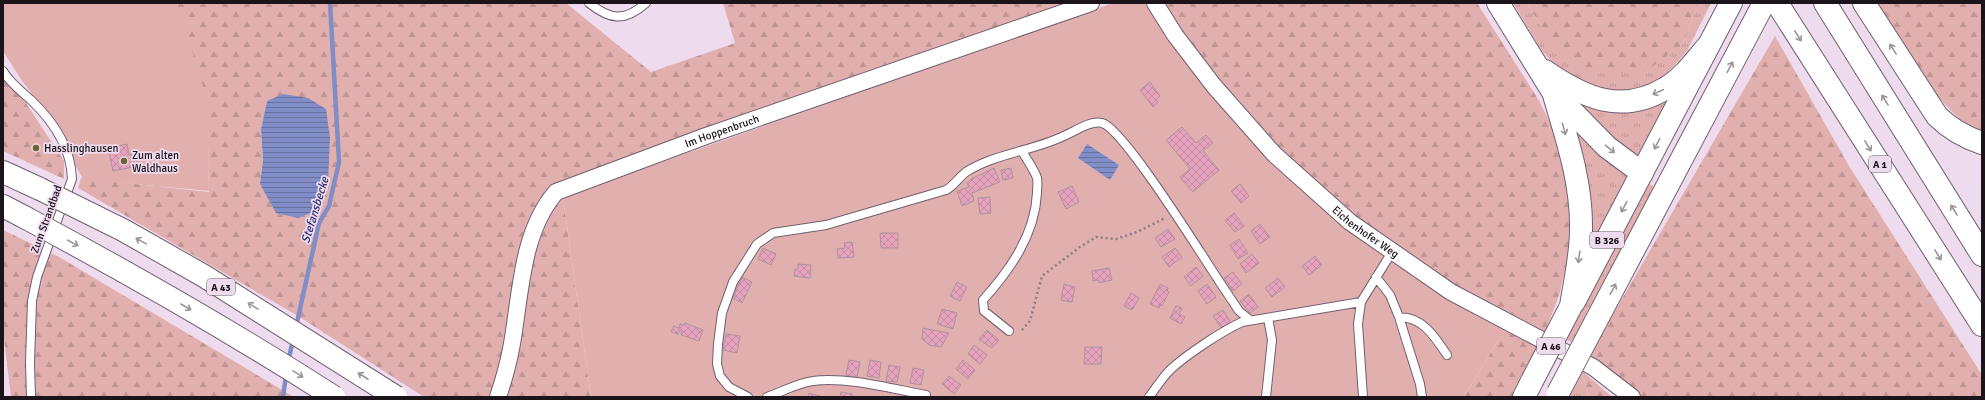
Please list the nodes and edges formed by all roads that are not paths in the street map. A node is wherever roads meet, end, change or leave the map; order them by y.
1 (589, 3) edge
2 (646, 3) edge
3 (1091, 3) edge
4 (1155, 3) edge
5 (1498, 3) edge
6 (1731, 3) edge
7 (1777, 3) edge
8 (1825, 3) edge
9 (1864, 3) edge
10 (1759, 12) edge
11 (1707, 47) junction
12 (1538, 66) junction
13 (3, 71) edge
14 (1553, 92) junction
15 (1982, 143) edge
16 (1022, 151) junction
17 (3, 172) edge
18 (1642, 173) junction
19 (1671, 179) junction
20 (3, 206) edge
21 (1392, 252) junction
22 (1982, 255) edge
23 (1376, 278) junction
24 (1361, 302) junction
25 (1570, 308) junction
26 (1399, 317) junction
27 (1268, 318) junction
28 (1250, 320) junction
29 (1595, 323) joint
30 (1982, 325) edge
31 (1009, 331) dead end
32 (1446, 355) dead end
33 (1528, 389) edge
34 (500, 395) edge
35 (926, 395) dead end
36 (1557, 395) edge
37 (31, 397) edge
38 (334, 397) edge
39 (396, 397) edge
40 (748, 397) edge
41 (767, 397) edge
42 (1149, 397) edge
43 (1266, 397) edge
44 (1363, 397) edge
45 (1422, 397) edge
46 (1632, 397) edge

1 - 2 lane
3 - 34 street, Im Hoppenbruch
4 - 21 street, Eichenhofer Weg
5 - 12 main road
6 - 11 main road, B 326
7 -> 30 main road, A 1
22 -> 8 main road
15 -> 9 main road
19 -> 10 main road, B 326
11 -> 12 main road
11 -> 18 main road, B 326
12 - 14 main road
13 - 37 lane, Zum Strandbad
14 -> 18 main road
14 -> 25 main road
16 - 28 lane
16 - 31 lane
16 - 40 lane
39 -> 17 main road, A 43, bridge
18 - 19 main road
18 -> 25 main road, B 326
29 -> 19 main road, B 326
20 -> 38 main road, bridge
21 - 23 lane
21 - 46 street, Eichenhofer Weg
23 - 24 lane
23 - 26 lane
24 - 27 lane
24 - 44 lane
25 - 33 main road, A 46, bridge
26 - 32 lane
26 - 45 lane
27 - 28 lane
27 - 43 lane
28 - 42 lane
29 - 36 main road, A 46, bridge
35 - 41 lane

